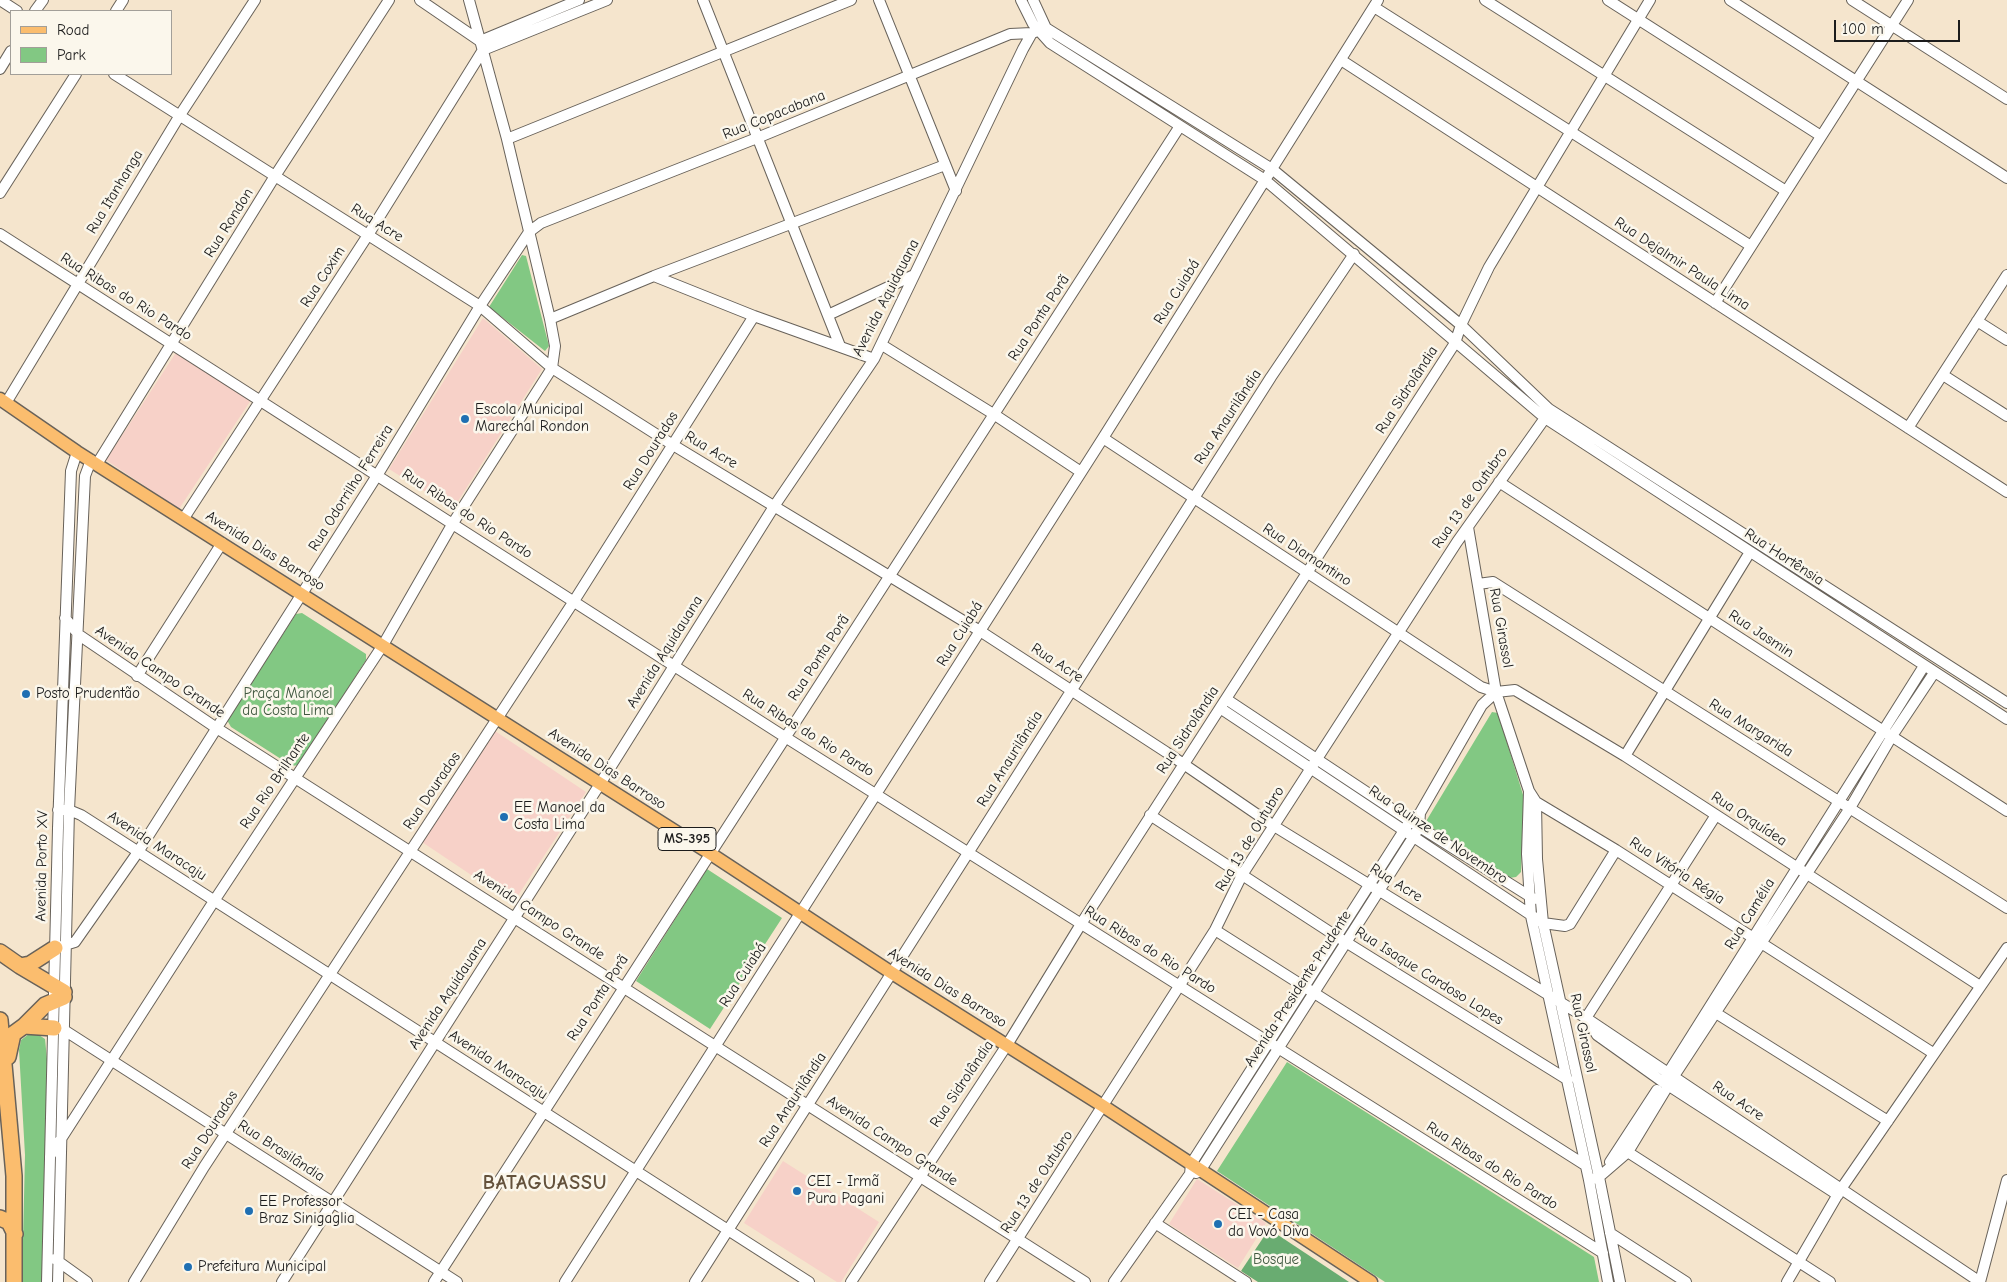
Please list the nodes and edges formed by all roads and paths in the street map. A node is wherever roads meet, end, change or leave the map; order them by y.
1 (0, 0) edge
2 (255, 0) edge
3 (389, 0) edge
4 (420, 0) edge
5 (469, 0) edge
6 (579, 0) edge
7 (607, 0) edge
8 (703, 0) edge
9 (851, 0) edge
10 (879, 0) edge
11 (1021, 0) edge
12 (1033, 0) edge
13 (1485, 0) edge
14 (1608, 0) edge
15 (1650, 0) edge
16 (1730, 0) edge
17 (1852, 0) edge
18 (1908, 0) edge
19 (1376, 3) edge
20 (15, 10) edge
21 (1638, 19) junction
22 (1892, 26) junction
23 (1039, 31) junction
24 (481, 45) junction
25 (724, 52) junction
26 (10, 53) edge
27 (1341, 60) junction
28 (0, 69) edge
29 (1114, 70) junction
30 (75, 75) edge
31 (116, 75) edge
32 (910, 76) junction
33 (1605, 77) junction
34 (1108, 80) junction
35 (1856, 81) junction
36 (2007, 99) edge
37 (180, 116) junction
38 (1180, 126) junction
39 (1570, 131) junction
40 (1821, 136) junction
41 (757, 138) junction
42 (507, 139) junction
43 (944, 165) junction
44 (1272, 169) junction
45 (275, 176) junction
46 (2007, 178) edge
47 (1265, 180) junction
48 (1536, 187) junction
49 (956, 191) junction
50 (1786, 191) junction
51 (0, 193) edge
52 (792, 223) junction
53 (529, 232) junction
54 (0, 234) edge
55 (368, 235) junction
56 (1751, 246) junction
57 (1354, 254) junction
58 (914, 275) junction
59 (2007, 275) edge
60 (654, 276) junction
61 (77, 284) junction
62 (1715, 303) junction
63 (480, 306) junction
64 (828, 314) junction
65 (754, 316) junction
66 (550, 319) junction
67 (1977, 321) junction
68 (1460, 325) junction
69 (2007, 340) edge
70 (1455, 343) junction
71 (172, 344) junction
72 (882, 345) junction
73 (840, 346) junction
74 (874, 359) junction
75 (552, 368) junction
76 (1943, 375) junction
77 (261, 400) junction
78 (3, 401) edge
79 (995, 415) junction
80 (2007, 416) edge
81 (1545, 418) junction
82 (1908, 428) junction
83 (1103, 438) junction
84 (673, 445) junction
85 (77, 452) junction
86 (94, 462) junction
87 (1081, 472) junction
88 (378, 474) junction
89 (1499, 482) junction
90 (2007, 492) edge
91 (1194, 498) junction
92 (775, 505) junction
93 (184, 518) junction
94 (453, 523) junction
95 (1468, 527) junction
96 (68, 539) junction
97 (82, 539) junction
98 (222, 543) junction
99 (1750, 552) junction
100 (1307, 572) junction
101 (890, 576) junction
102 (1478, 584) junction
103 (302, 594) junction
104 (574, 601) junction
105 (65, 618) junction
106 (1710, 618) junction
107 (980, 631) junction
108 (1398, 632) junction
109 (78, 635) junction
110 (384, 645) junction
111 (674, 666) junction
112 (1924, 666) junction
113 (1934, 673) junction
114 (137, 676) junction
115 (1071, 690) junction
116 (1665, 691) junction
117 (1496, 692) junction
118 (1223, 703) junction
119 (2007, 703) edge
120 (61, 712) junction
121 (74, 713) junction
122 (497, 718) junction
123 (2007, 719) edge
124 (215, 727) junction
125 (1887, 734) junction
126 (785, 737) junction
127 (1625, 756) junction
128 (1184, 764) junction
129 (1314, 764) junction
130 (296, 777) junction
131 (600, 784) junction
132 (876, 794) junction
133 (1839, 801) junction
134 (1532, 802) junction
135 (1850, 808) junction
136 (64, 810) junction
137 (2007, 811) edge
138 (1150, 815) junction
139 (1716, 815) junction
140 (1274, 826) junction
141 (1412, 828) junction
142 (410, 850) junction
143 (1616, 850) junction
144 (138, 852) junction
145 (968, 852) junction
146 (711, 854) junction
147 (1801, 871) junction
148 (1242, 875) junction
149 (1370, 884) junction
150 (1671, 886) junction
151 (1379, 890) junction
152 (1531, 897) junction
153 (214, 901) junction
154 (1542, 905) junction
155 (2007, 908) edge
156 (801, 914) junction
157 (1531, 916) junction
158 (515, 917) junction
159 (1542, 923) junction
160 (1081, 924) junction
161 (1215, 930) junction
162 (1336, 936) junction
163 (1756, 940) junction
164 (1346, 942) junction
165 (60, 948) junction
166 (2007, 948) edge
167 (0, 952) edge
168 (20, 966) junction
169 (892, 973) junction
170 (328, 974) junction
171 (623, 986) junction
172 (1178, 986) junction
173 (1980, 986) junction
174 (1304, 987) junction
175 (1313, 993) junction
176 (59, 994) junction
177 (1550, 997) junction
178 (1562, 1005) junction
179 (1712, 1011) junction
180 (1586, 1018) junction
181 (0, 1020) edge
182 (24, 1026) junction
183 (59, 1029) junction
184 (435, 1042) junction
185 (1007, 1044) junction
186 (1273, 1045) junction
187 (716, 1046) junction
188 (1933, 1053) junction
189 (110, 1060) junction
190 (5, 1068) junction
191 (1668, 1079) junction
192 (1568, 1080) junction
193 (808, 1105) junction
194 (1103, 1106) junction
195 (542, 1112) junction
196 (1888, 1121) junction
197 (225, 1134) junction
198 (61, 1138) junction
199 (12, 1143) junction
200 (1624, 1150) junction
201 (50, 1156) junction
202 (0, 1157) edge
203 (1585, 1165) junction
204 (1194, 1170) junction
205 (635, 1172) junction
206 (919, 1176) junction
207 (1594, 1179) junction
208 (2007, 1180) edge
209 (1840, 1192) junction
210 (332, 1202) junction
211 (0, 1218) edge
212 (1155, 1223) junction
213 (728, 1230) junction
214 (1610, 1233) junction
215 (15, 1234) junction
216 (1018, 1239) junction
217 (1603, 1253) junction
218 (48, 1254) junction
219 (58, 1261) junction
220 (1799, 1262) junction
221 (440, 1272) junction
222 (14, 1282) edge
223 (47, 1282) edge
224 (58, 1282) edge
225 (87, 1282) edge
226 (134, 1282) edge
227 (282, 1282) edge
228 (434, 1282) edge
229 (457, 1282) edge
230 (565, 1282) edge
231 (695, 1282) edge
232 (809, 1282) edge
233 (851, 1282) edge
234 (990, 1282) edge
235 (1085, 1282) edge
236 (1114, 1282) edge
237 (1246, 1282) edge
238 (1371, 1282) edge
239 (1608, 1282) edge
240 (1620, 1282) edge
241 (1686, 1282) edge
242 (1787, 1282) edge
243 (1830, 1282) edge
244 (1980, 1282) edge

1 - 20 street
2 - 37 street, Rua Itanhanga
3 - 45 street, Rua Rondon
4 - 24 street
5 - 24 street
6 - 24 street
7 - 24 street
8 - 25 street
9 - 25 street
10 - 32 street
11 - 23 street
12 - 23 street
13 - 33 street
14 - 21 street
15 - 21 street, Rua Sidrolândia
16 - 35 street
17 - 22 street
18 - 22 street
19 - 27 street, Rua Cuiabá
19 - 39 street
21 - 33 street, Rua Sidrolândia
21 - 40 street
22 - 35 street
22 - 36 street
23 - 29 street
23 - 32 street, Rua Copacabana
23 - 34 street, Rua Hortênsia
23 - 49 street, Avenida Aquidauana
24 - 42 street
24 - 55 street, Rua Coxim
25 - 41 street
25 - 42 street
26 - 28 street
27 - 44 street, Rua Cuiabá
27 - 48 street, Rua Dejalmir Paula Lima
29 - 34 street
29 - 44 street
30 - 51 street
31 - 37 street, Rua Acre
32 - 41 street, Rua Copacabana
32 - 43 street
33 - 39 street, Rua Sidrolândia
33 - 50 street
34 - 38 street, Rua Hortênsia
35 - 40 street
35 - 46 street
37 - 45 street, Rua Acre
37 - 61 street, Rua Itanhanga
38 - 47 street, Rua Hortênsia
38 - 79 street, Rua Ponta Porã
39 - 48 street, Rua Sidrolândia
39 - 56 street
40 - 50 street
41 - 52 street
41 - 53 street, Rua Copacabana
42 - 53 street
43 - 49 street
43 - 52 street
44 - 47 street, Rua Cuiabá
44 - 68 street
45 - 55 street, Rua Acre
45 - 71 street, Rua Rondon
47 - 57 street, Rua Hortênsia
47 - 83 street, Rua Cuiabá
48 - 62 street, Rua Dejalmir Paula Lima
48 - 68 street, Rua Sidrolândia
49 - 58 street, Avenida Aquidauana
50 - 56 street
52 - 60 street
52 - 64 street
53 - 63 street, Rua Odorrilho Ferreira
53 - 66 street
54 - 61 street, Rua Ribas do Rio Pardo
55 - 63 street, Rua Acre
55 - 77 street, Rua Coxim
56 - 62 street
57 - 70 street, Rua Hortênsia
57 - 91 street, Rua Anaurilândia
58 - 64 street
58 - 72 street, Avenida Aquidauana
59 - 67 street
60 - 65 street
60 - 66 street
61 - 71 street, Rua Ribas do Rio Pardo
61 - 78 street, Rua Itanhanga
62 - 82 street, Rua Dejalmir Paula Lima
63 - 75 street, Rua Acre
63 - 88 street, Rua Odorrilho Ferreira
64 - 73 street
65 - 73 street
65 - 84 street, Rua Dourados
66 - 75 street
67 - 69 street
67 - 76 street
68 - 70 street, Rua Sidrolândia
68 - 119 street
70 - 81 street, Rua Hortênsia
70 - 100 street, Rua Sidrolândia
71 - 77 street, Rua Ribas do Rio Pardo
71 - 86 street, Rua Rondon
72 - 74 street, Avenida Aquidauana
72 - 79 street
73 - 74 street
74 - 92 street, Avenida Aquidauana
75 - 84 street, Rua Acre
75 - 94 street, Rua Rio Brilhante
76 - 80 street
76 - 82 street
77 - 88 street, Rua Ribas do Rio Pardo
77 - 93 street, Rua Coxim
78 - 85 main road, Avenida Dias Barroso / MS-395
79 - 87 street
79 - 101 street, Rua Ponta Porã
81 - 89 street, Rua 13 de Outubro
81 - 99 street, Rua Hortênsia
82 - 90 street, Rua Dejalmir Paula Lima
83 - 87 street, Rua Cuiabá
83 - 91 street, Rua Diamantino
84 - 92 street, Rua Acre
84 - 104 street, Rua Dourados
85 - 86 main road, Avenida Dias Barroso / MS-395
85 - 96 street, Avenida Porto XV
86 - 93 main road, Avenida Dias Barroso / MS-395
86 - 97 street, Avenida Porto XV
87 - 107 street, Rua Cuiabá
88 - 94 street, Rua Ribas do Rio Pardo
88 - 103 street, Rua Odorrilho Ferreira
89 - 95 street, Rua 13 de Outubro
89 - 106 street, Rua Jasmin
91 - 100 street, Rua Diamantino
91 - 115 street, Rua Anaurilândia
92 - 101 street, Rua Acre
92 - 111 street, Avenida Aquidauana
93 - 98 main road, Avenida Dias Barroso / MS-395
94 - 104 street, Rua Ribas do Rio Pardo
94 - 110 street, Rua Rio Brilhante
95 - 102 street, Rua Girassol
95 - 108 street, Rua 13 de Outubro
96 - 97 street
96 - 105 street, Avenida Porto XV
97 - 109 street, Avenida Porto XV
98 - 103 main road, Avenida Dias Barroso / MS-395
98 - 114 street
99 - 106 street
99 - 112 street, Rua Hortênsia
100 - 108 street, Rua Diamantino
100 - 118 street, Rua Sidrolândia
101 - 107 street, Rua Acre
101 - 126 street, Rua Ponta Porã
102 - 116 street, Rua Margarida
102 - 117 street, Rua Girassol
103 - 110 main road, Avenida Dias Barroso / MS-395
103 - 124 street, Rua Odorrilho Ferreira
104 - 111 street, Rua Ribas do Rio Pardo
104 - 122 street, Rua Dourados
105 - 109 street, Avenida Campo Grande
105 - 120 street, Avenida Porto XV
106 - 116 street
106 - 125 street, Rua Jasmin
107 - 115 street, Rua Acre
107 - 132 street, Rua Cuiabá
108 - 117 street, Rua Diamantino
108 - 129 street, Rua 13 de Outubro
109 - 114 street, Avenida Campo Grande
109 - 121 street, Avenida Porto XV
110 - 122 main road, Avenida Dias Barroso / MS-395
110 - 130 street, Rua Rio Brilhante
111 - 126 street, Rua Ribas do Rio Pardo
111 - 131 street, Avenida Aquidauana
112 - 113 street, Rua Hortênsia
112 - 125 street
113 - 123 street, Rua Hortênsia
113 - 125 street
114 - 124 street, Avenida Campo Grande
115 - 128 street, Rua Acre
115 - 145 street, Rua Anaurilândia
116 - 127 street
116 - 133 street, Rua Margarida
117 - 127 street, Rua Orquídea
117 - 134 street, Rua Girassol
117 - 141 street, Avenida Presidente Prudente
118 - 128 street, Rua Sidrolândia
118 - 129 street, Rua Quinze de Novembro
120 - 121 street
120 - 136 street, Avenida Porto XV
121 - 136 street, Avenida Porto XV
122 - 131 main road, Avenida Dias Barroso / MS-395
122 - 142 street, Rua Dourados
124 - 130 street, Avenida Campo Grande
124 - 144 street, Rua Odorrilho Ferreira
125 - 133 street
125 - 135 street
125 - 137 street, Rua Jasmin
126 - 132 street, Rua Ribas do Rio Pardo
126 - 146 street, Rua Ponta Porã
127 - 139 street, Rua Orquídea
128 - 138 street, Rua Sidrolândia
128 - 140 street, Rua Acre
129 - 140 street, Rua 13 de Outubro
129 - 141 street, Rua Quinze de Novembro
130 - 142 street, Avenida Campo Grande
130 - 153 street, Rua Rio Brilhante
131 - 146 main road, Avenida Dias Barroso / MS-395
131 - 158 street, Avenida Aquidauana
132 - 145 street, Rua Ribas do Rio Pardo
132 - 156 street, Rua Cuiabá
133 - 135 street, Rua Margarida
133 - 147 street
134 - 143 street, Rua Vitória Régia
134 - 152 street, Rua Girassol
134 - 154 street, Rua Girassol
135 - 147 street
135 - 155 street, Rua Margarida
136 - 144 street, Avenida Maracaju
136 - 165 street, Avenida Porto XV
138 - 148 street, Rua Isaque Cardoso Lopes
138 - 160 street, Rua Sidrolândia
139 - 147 street, Rua Orquídea
139 - 150 street
140 - 148 street, Rua 13 de Outubro
140 - 149 street, Rua Acre
141 - 149 street, Avenida Presidente Prudente
141 - 151 street, Avenida Presidente Prudente
141 - 152 street, Rua Quinze de Novembro
141 - 157 street, Rua Quinze de Novembro
142 - 158 street, Avenida Campo Grande
142 - 170 street, Rua Dourados
143 - 150 street, Rua Vitória Régia
143 - 159 street, Rua Quinze de Novembro
144 - 153 street, Avenida Maracaju
144 - 165 street, Rua Odorrilho Ferreira
145 - 160 street, Rua Ribas do Rio Pardo
145 - 169 street, Rua Anaurilândia
146 - 156 main road, Avenida Dias Barroso / MS-395
146 - 171 street, Rua Ponta Porã
147 - 163 street
147 - 173 street, Rua Orquídea
148 - 161 street, Rua 13 de Outubro
148 - 162 street, Rua Isaque Cardoso Lopes
149 - 151 street, Rua Acre
149 - 162 street, Avenida Presidente Prudente
150 - 163 street, Rua Vitória Régia
150 - 180 street
151 - 164 street, Avenida Presidente Prudente
151 - 177 street, Rua Acre
152 - 154 street, Rua Quinze de Novembro
152 - 157 street, Rua Girassol
153 - 170 street, Avenida Maracaju
153 - 189 street, Rua Rio Brilhante
154 - 159 street, Rua Girassol
156 - 169 main road, Avenida Dias Barroso / MS-395
156 - 187 street, Rua Cuiabá
157 - 159 street, Rua Quinze de Novembro
157 - 177 street, Rua Girassol
158 - 171 street, Avenida Campo Grande
158 - 184 street, Avenida Aquidauana
159 - 178 street, Rua Girassol
160 - 172 street, Rua Ribas do Rio Pardo
160 - 185 street, Rua Sidrolândia
161 - 172 street, Rua 13 de Outubro
161 - 174 street
162 - 164 street, Rua Isaque Cardoso Lopes
162 - 174 street, Avenida Presidente Prudente
163 - 179 street
163 - 188 street, Rua Vitória Régia
164 - 175 street, Avenida Presidente Prudente
164 - 192 street, Rua Isaque Cardoso Lopes
165 - 168 highway
165 - 176 street, Avenida Porto XV
166 - 173 street
167 - 168 highway
168 - 176 highway
169 - 185 main road, Avenida Dias Barroso / MS-395
169 - 193 street, Rua Anaurilândia
170 - 184 street, Avenida Maracaju
170 - 197 street, Rua Dourados
171 - 187 street, Avenida Campo Grande
171 - 195 street, Rua Ponta Porã
172 - 186 street, Rua Ribas do Rio Pardo
172 - 194 street, Rua 13 de Outubro
173 - 188 street
174 - 175 street
174 - 186 street, Avenida Presidente Prudente
175 - 186 street, Avenida Presidente Prudente
175 - 203 street
176 - 182 highway
176 - 183 street, Avenida Porto XV
177 - 178 street, Rua Acre
177 - 192 street, Rua Girassol
178 - 180 street, Rua Acre
178 - 207 street, Rua Girassol
179 - 191 street
179 - 196 street
180 - 191 street, Rua Acre
181 - 190 highway
182 - 183 highway
182 - 190 highway
183 - 189 street, Rua Brasilândia
183 - 198 street, Avenida Porto XV
183 - 201 street, Avenida Porto XV
184 - 195 street, Avenida Maracaju
184 - 210 street, Avenida Aquidauana
185 - 194 main road, Avenida Dias Barroso / MS-395
185 - 206 street, Rua Sidrolândia
186 - 204 street, Avenida Presidente Prudente
186 - 217 street, Rua Ribas do Rio Pardo
187 - 193 street, Avenida Campo Grande
187 - 205 street, Rua Cuiabá
188 - 196 street
189 - 197 street, Rua Brasilândia
189 - 198 street, Rua Rio Brilhante
190 - 199 highway
191 - 200 street
191 - 209 street, Rua Acre
192 - 203 street, Rua Girassol
193 - 206 street, Avenida Campo Grande
193 - 213 street, Rua Anaurilândia
194 - 204 main road, Avenida Dias Barroso / MS-395
194 - 216 street, Rua 13 de Outubro
195 - 205 street, Avenida Maracaju
195 - 221 street, Rua Ponta Porã
196 - 209 street
197 - 210 street, Rua Brasilândia
197 - 226 street, Rua Dourados
198 - 201 street, Rua Rio Brilhante
198 - 219 street, Avenida Porto XV
199 - 202 highway
199 - 215 highway
200 - 207 street
200 - 220 street
201 - 218 street, Avenida Porto XV
203 - 207 street, Rua Girassol
204 - 212 street, Avenida Presidente Prudente
204 - 238 main road, Avenida Dias Barroso / MS-395
205 - 213 street, Avenida Maracaju
205 - 230 street, Rua Cuiabá
206 - 216 street, Avenida Campo Grande
206 - 233 street, Rua Sidrolândia
207 - 214 street, Rua Girassol
207 - 217 street, Rua Girassol
208 - 244 street
209 - 220 street
209 - 244 street, Rua Acre
210 - 221 street, Rua Brasilândia
210 - 227 street, Avenida Aquidauana
211 - 215 highway
212 - 236 street, Avenida Presidente Prudente
212 - 237 street
213 - 231 street, Rua Anaurilândia
213 - 232 street, Avenida Maracaju
214 - 240 street, Rua Girassol
214 - 241 street
215 - 222 highway
216 - 234 street, Rua 13 de Outubro
216 - 235 street, Avenida Campo Grande
217 - 239 street, Rua Girassol
218 - 219 street
218 - 223 street, Avenida Porto XV
219 - 224 street, Avenida Porto XV
219 - 225 street
220 - 242 street
220 - 243 street
221 - 228 street, Rua Ponta Porã
221 - 229 street, Rua Brasilândia

